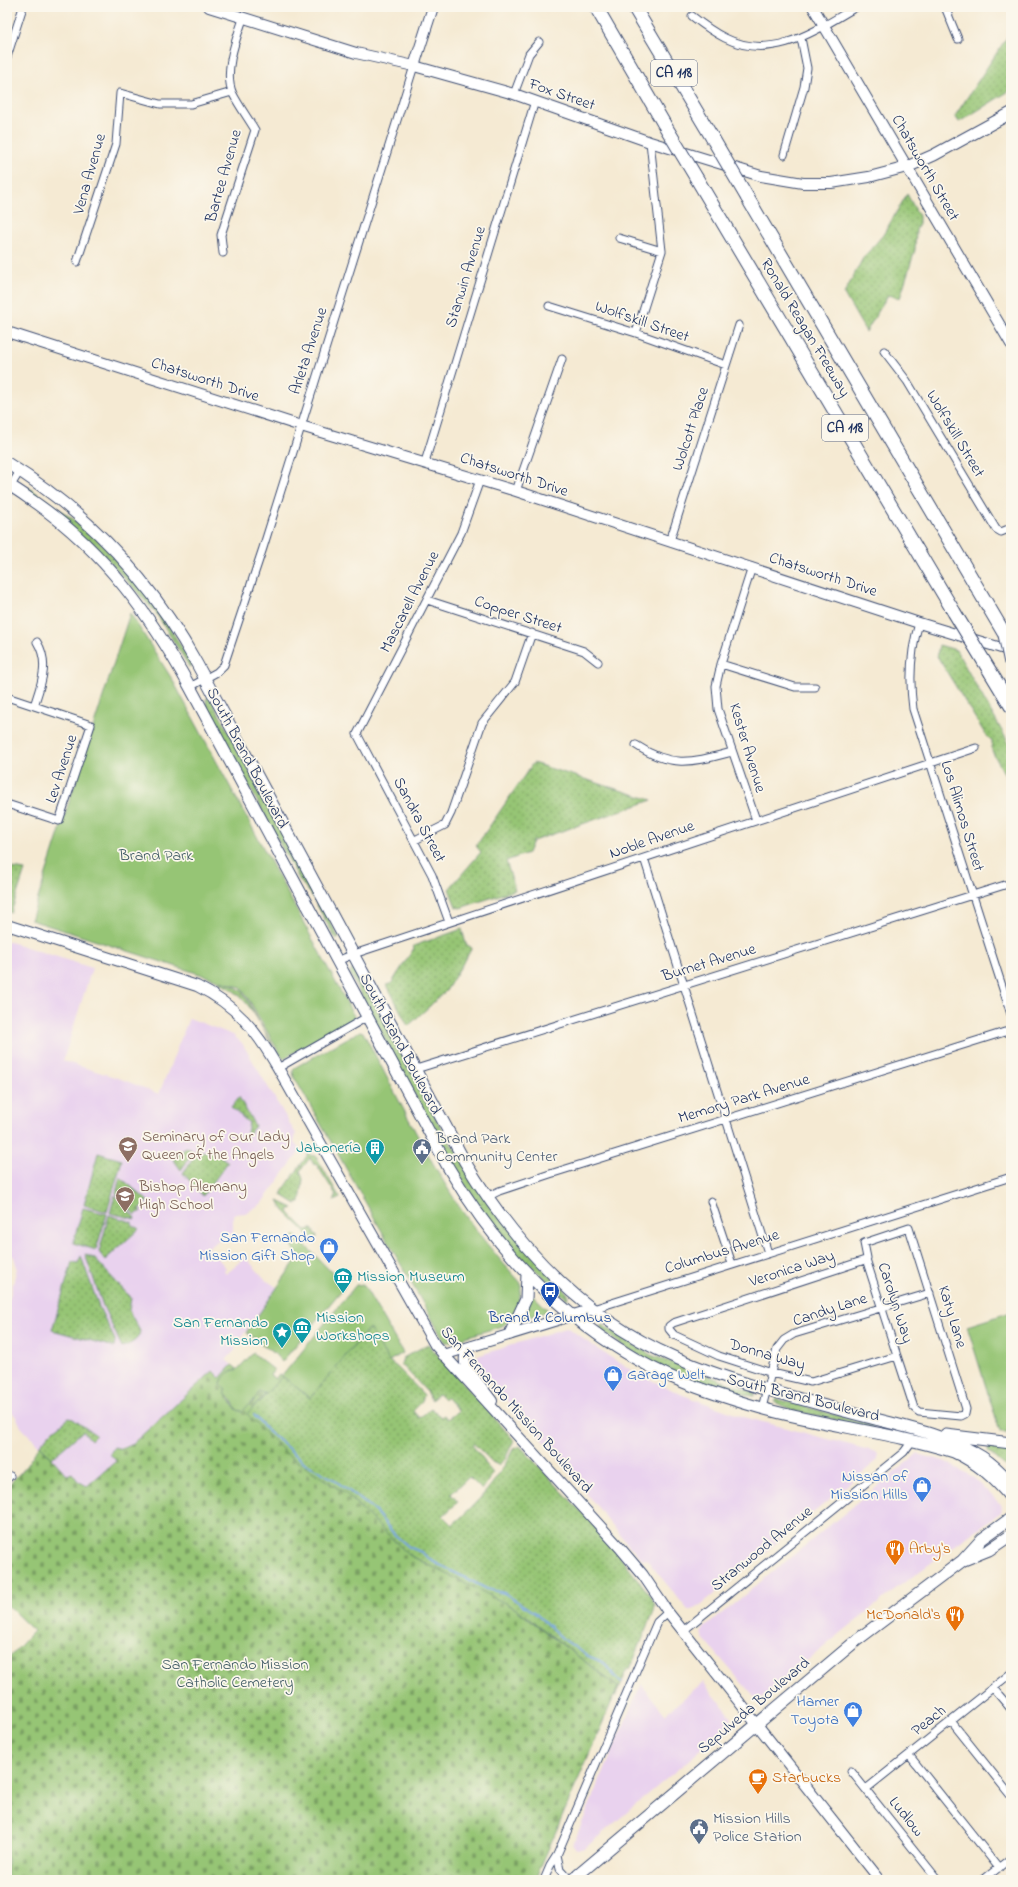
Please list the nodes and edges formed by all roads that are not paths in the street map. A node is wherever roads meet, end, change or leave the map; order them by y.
1 (23, 7) edge
2 (209, 7) edge
3 (433, 7) edge
4 (596, 7) edge
5 (634, 7) edge
6 (813, 7) edge
7 (856, 7) edge
8 (945, 7) edge
9 (692, 16) dead end
10 (243, 19) junction
11 (824, 26) junction
12 (801, 38) junction
13 (958, 39) dead end
14 (539, 42) dead end
15 (9, 44) edge
16 (7, 57) edge
17 (414, 66) junction
18 (232, 92) junction
19 (514, 94) junction
20 (535, 101) junction
21 (1011, 113) edge
22 (650, 142) junction
23 (784, 155) dead end
24 (907, 167) junction
25 (619, 238) dead end
26 (662, 251) junction
27 (223, 253) dead end
28 (77, 262) dead end
29 (549, 306) dead end
30 (739, 325) dead end
31 (7, 332) edge
32 (636, 334) junction
33 (1011, 344) edge
34 (884, 351) dead end
35 (562, 359) dead end
36 (726, 365) junction
37 (301, 426) junction
38 (425, 462) junction
39 (7, 463) edge
40 (20, 471) junction
41 (480, 480) junction
42 (8, 487) edge
43 (516, 491) junction
44 (1011, 528) edge
45 (670, 541) junction
46 (752, 568) junction
47 (427, 600) junction
48 (919, 623) junction
49 (532, 633) junction
50 (1008, 640) edge
51 (37, 642) dead end
52 (1011, 652) edge
53 (598, 662) dead end
54 (1011, 663) edge
55 (721, 664) junction
56 (205, 679) junction
57 (190, 687) junction
58 (815, 687) dead end
59 (1000, 688) junction
60 (7, 697) edge
61 (34, 706) junction
62 (1011, 706) edge
63 (1011, 718) edge
64 (357, 734) joint
65 (636, 746) dead end
66 (976, 748) dead end
67 (732, 752) junction
68 (930, 762) junction
69 (7, 804) edge
70 (756, 820) junction
71 (415, 840) junction
72 (644, 858) junction
73 (1011, 883) edge
74 (972, 895) junction
75 (449, 922) junction
76 (7, 926) edge
77 (354, 954) junction
78 (337, 961) junction
79 (684, 985) junction
80 (1011, 1014) edge
81 (367, 1017) junction
82 (1011, 1030) edge
83 (278, 1068) junction
84 (416, 1070) junction
85 (727, 1119) junction
86 (1011, 1178) edge
87 (487, 1197) junction
88 (711, 1202) dead end
89 (768, 1253) junction
90 (866, 1259) junction
91 (732, 1264) junction
92 (527, 1274) junction
93 (930, 1293) junction
94 (883, 1307) junction
95 (593, 1309) junction
96 (574, 1315) junction
97 (669, 1329) joint
98 (510, 1334) junction
99 (472, 1346) junction
100 (443, 1355) junction
101 (897, 1356) junction
102 (772, 1373) junction
103 (767, 1390) junction
104 (762, 1408) junction
105 (498, 1414) junction
106 (924, 1432) junction
107 (912, 1441) junction
108 (1011, 1443) edge
109 (1011, 1483) edge
110 (1011, 1498) edge
111 (1011, 1518) edge
112 (1011, 1535) edge
113 (962, 1561) junction
114 (668, 1612) junction
115 (683, 1631) junction
116 (1010, 1674) dead end
117 (993, 1688) junction
118 (1011, 1709) edge
119 (951, 1721) junction
120 (756, 1725) junction
121 (909, 1755) junction
122 (851, 1771) dead end
123 (866, 1789) junction
124 (1011, 1796) edge
125 (557, 1855) junction
126 (1011, 1858) edge
127 (999, 1868) junction
128 (544, 1880) edge
129 (571, 1880) edge
130 (880, 1880) edge
131 (938, 1880) edge
132 (983, 1880) edge

1 - 15 street
2 - 10 main road, Fox Street
3 - 17 main road, Arleta Avenue
4 - 59 highway, Ronald Reagan Freeway / CA 118, bridge
5 - 50 highway, Ronald Reagan Freeway / CA 118, bridge
6 - 11 main road, Chatsworth Street
7 - 11 street
8 - 13 street
9 - 12 street
10 - 17 main road, Fox Street
10 - 18 street, Bartee Avenue
11 - 12 street
11 - 24 main road, Chatsworth Street
12 - 23 street
14 - 19 street
15 - 16 street
17 - 19 main road, Fox Street
17 - 37 street, Arleta Avenue
18 - 27 street, Bartee Avenue
18 - 28 street, Vena Avenue
19 - 20 main road, Fox Street
20 - 22 main road, Fox Street
20 - 38 street, Stanwin Avenue
21 - 24 main road
22 - 24 main road, Fox Street
22 - 26 street
24 - 33 main road, Chatsworth Street
25 - 26 street
26 - 32 street
29 - 32 street, Wolfskill Street
30 - 36 street, Wolcott Place
31 - 37 main road, Chatsworth Drive
32 - 36 street, Wolfskill Street
34 - 44 street, Wolfskill Street
35 - 43 street
36 - 45 street, Wolcott Place
37 - 38 main road, Chatsworth Drive
37 - 56 street, Arleta Avenue
38 - 41 main road, Chatsworth Drive
39 - 40 main road, South Brand Boulevard
40 - 42 street
40 - 56 main road, South Brand Boulevard
41 - 43 main road, Chatsworth Drive
41 - 47 street, Mascarell Avenue
42 - 57 main road, South Brand Boulevard
43 - 45 main road, Chatsworth Drive
45 - 46 main road, Chatsworth Drive
46 - 48 main road, Chatsworth Drive
46 - 55 street, Kester Avenue
47 - 49 street, Copper Street
47 - 64 street, Mascarell Avenue
48 - 52 main road, Chatsworth Drive
48 - 68 street, Los Alimos Street
49 - 53 street, Copper Street
49 - 71 street
50 - 54 highway, CA 118, bridge
51 - 61 street
55 - 58 street
55 - 67 street, Kester Avenue
56 - 57 street, Arleta Avenue
56 - 77 main road, South Brand Boulevard
57 - 78 main road, South Brand Boulevard
59 - 62 highway, Ronald Reagan Freeway / CA 118
59 - 63 highway
60 - 61 street
61 - 69 street, Lev Avenue
64 - 71 street, Sandra Street
65 - 67 street
66 - 68 street, Noble Avenue
67 - 70 street, Kester Avenue
68 - 70 street, Noble Avenue
68 - 74 street, Los Alimos Street
70 - 72 street, Noble Avenue
71 - 75 street, Sandra Street
72 - 75 street, Noble Avenue
72 - 79 street
73 - 74 street, Burnet Avenue
74 - 79 street, Burnet Avenue
74 - 80 street, Los Alimos Street
75 - 77 street, Noble Avenue
76 - 83 main road, San Fernando Mission Boulevard
77 - 78 street, Noble Avenue
77 - 84 main road, South Brand Boulevard
78 - 81 main road, South Brand Boulevard
79 - 84 street, Burnet Avenue
79 - 85 street
81 - 83 street
81 - 92 main road, South Brand Boulevard
82 - 85 street, Memory Park Avenue
83 - 100 main road, San Fernando Mission Boulevard
84 - 87 main road, South Brand Boulevard
85 - 87 street, Memory Park Avenue
85 - 89 street
86 - 89 street, Columbus Avenue
87 - 95 main road, South Brand Boulevard
88 - 91 street
89 - 91 street, Columbus Avenue
90 - 93 street, Katy Lane
90 - 94 street, Carolyn Way
90 - 97 street, Veronica Way
91 - 95 street, Columbus Avenue
92 - 96 main road, South Brand Boulevard
92 - 98 main road
93 - 94 street, Candy Lane
93 - 101 street, Katy Lane
94 - 101 street, Carolyn Way
94 - 102 street, Candy Lane
95 - 96 main road, Columbus Avenue
95 - 103 main road, South Brand Boulevard
96 - 98 main road, Columbus Avenue
96 - 104 main road, South Brand Boulevard
97 - 102 street, Donna Way
98 - 99 main road, Columbus Avenue
99 - 100 main road, Columbus Avenue
99 - 105 main road
100 - 105 main road, San Fernando Mission Boulevard
101 - 102 street, Donna Way
102 - 103 street, Candy Lane
103 - 104 street, Candy Lane
103 - 106 main road, South Brand Boulevard
104 - 107 main road, South Brand Boulevard
105 - 114 main road, San Fernando Mission Boulevard
106 - 108 main road
106 - 109 main road, South Brand Boulevard
107 - 110 main road, South Brand Boulevard
107 - 115 street, Stranwood Avenue
111 - 113 main road, Sepulveda Boulevard
112 - 113 main road, Sepulveda Boulevard
113 - 120 main road, Sepulveda Boulevard
114 - 115 main road, San Fernando Mission Boulevard
114 - 125 street
115 - 120 main road, San Fernando Mission Boulevard
116 - 117 street, Peach
117 - 118 street
117 - 119 street, Peach
119 - 121 street, Peach
119 - 124 street
120 - 129 main road, Sepulveda Boulevard
120 - 130 main road, San Fernando Mission Boulevard
121 - 123 street, Peach
121 - 127 street
122 - 123 street, Ludlow
123 - 131 street, Ludlow
125 - 128 street
125 - 129 street
126 - 127 street
127 - 132 street

